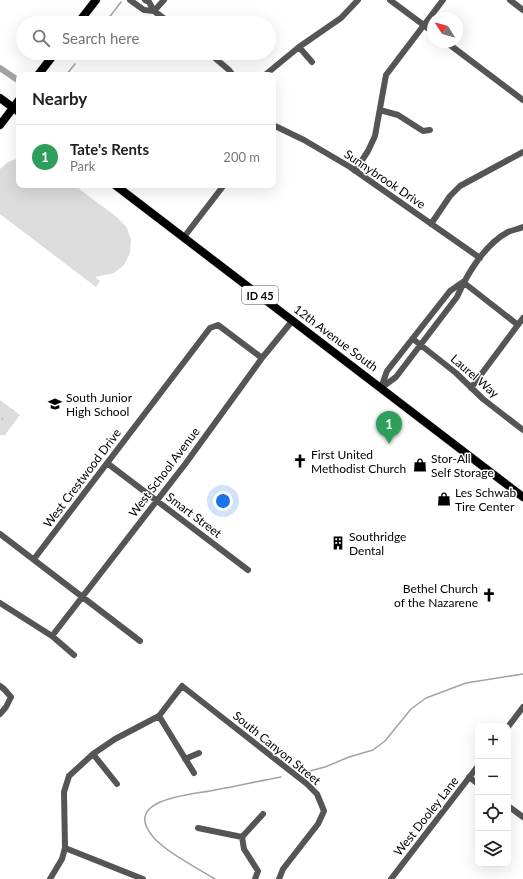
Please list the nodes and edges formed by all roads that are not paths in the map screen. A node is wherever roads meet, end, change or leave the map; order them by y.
1 (96, 0) edge
2 (130, 0) edge
3 (146, 0) edge
4 (164, 0) edge
5 (358, 0) edge
6 (390, 0) edge
7 (443, 0) edge
8 (510, 0) edge
9 (523, 10) edge
10 (154, 11) junction
11 (83, 16) edge
12 (161, 16) edge
13 (424, 25) junction
14 (427, 27) edge
15 (299, 47) junction
16 (454, 48) edge
17 (50, 60) edge
18 (218, 60) edge
19 (312, 62) dead end
20 (40, 72) edge
21 (231, 72) edge
22 (269, 72) edge
23 (0, 98) edge
24 (523, 100) edge
25 (16, 110) edge
26 (380, 110) junction
27 (0, 125) edge
28 (276, 126) edge
29 (430, 130) dead end
30 (523, 152) edge
31 (354, 171) junction
32 (119, 188) edge
33 (222, 188) edge
34 (431, 224) junction
35 (523, 228) edge
36 (184, 237) junction
37 (480, 258) junction
38 (463, 282) junction
39 (523, 318) edge
40 (293, 320) junction
41 (518, 325) junction
42 (413, 339) junction
43 (421, 344) junction
44 (262, 358) junction
45 (382, 388) junction
46 (472, 388) junction
47 (523, 430) edge
48 (107, 463) junction
49 (523, 497) edge
50 (156, 500) junction
51 (0, 534) edge
52 (34, 559) junction
53 (248, 570) dead end
54 (82, 596) junction
55 (0, 603) edge
56 (52, 636) junction
57 (140, 641) dead end
58 (74, 655) dead end
59 (0, 686) edge
60 (523, 707) edge
61 (0, 714) edge
62 (159, 716) junction
63 (511, 723) edge
64 (199, 752) dead end
65 (93, 754) junction
66 (185, 758) junction
67 (475, 770) edge
68 (194, 773) dead end
69 (469, 777) junction
70 (475, 782) edge
71 (117, 784) dead end
72 (511, 808) edge
73 (262, 814) dead end
74 (523, 817) edge
75 (198, 828) dead end
76 (242, 837) junction
77 (65, 848) junction
78 (50, 879) edge
79 (143, 879) edge
80 (255, 879) edge
81 (279, 879) edge
82 (391, 879) edge

1 - 11 main road
2 - 10 street
3 - 10 street
4 - 10 street
5 - 15 street
6 - 13 street
7 - 13 street
8 - 9 street
10 - 12 street
13 - 14 street
13 - 26 street
15 - 19 street
15 - 22 street
16 - 24 street
17 - 20 main road
18 - 21 street
23 - 25 main road
25 - 27 main road
26 - 29 street
26 - 31 street
28 - 31 street, Sunnybrook Drive
30 - 34 street
31 - 34 street, Sunnybrook Drive
32 - 36 main road, 12th Avenue South / ID 45
33 - 36 street
34 - 37 street, Sunnybrook Drive
35 - 37 street
36 - 40 main road, 12th Avenue South / ID 45
37 - 38 street
38 - 41 street
38 - 42 street
38 - 43 street
39 - 41 street
40 - 44 street, West School Avenue
40 - 45 main road, 12th Avenue South / ID 45
41 - 46 street
42 - 43 street, Laurel Way
42 - 45 street
43 - 45 street
43 - 46 street, Laurel Way
44 - 48 street, West Crestwood Drive
44 - 50 street, West School Avenue
45 - 49 main road, 12th Avenue South / ID 45
46 - 47 street, Laurel Way
48 - 50 street, Smart Street
48 - 52 street, West Crestwood Drive
50 - 53 street, Smart Street
50 - 54 street, West School Avenue
51 - 52 street
52 - 54 street
54 - 56 street, West School Avenue
54 - 57 street
55 - 56 street
56 - 58 street
59 - 61 street
60 - 63 street
62 - 65 street
62 - 66 street
62 - 81 street, South Canyon Street
64 - 66 street
65 - 71 street
65 - 77 street
66 - 68 street
67 - 69 street, West Dooley Lane
69 - 70 street
69 - 82 street, West Dooley Lane
72 - 74 street
73 - 76 street
75 - 76 street
76 - 80 street
77 - 78 street
77 - 79 street

